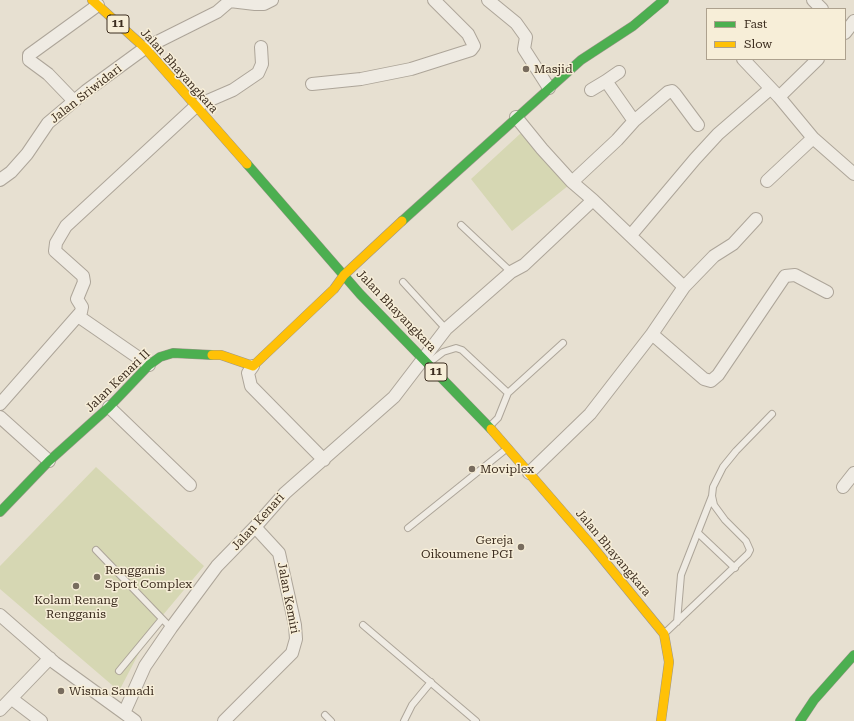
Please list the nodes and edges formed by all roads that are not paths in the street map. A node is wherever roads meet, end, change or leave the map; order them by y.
1 (272, 0) edge
2 (434, 0) edge
3 (488, 0) edge
4 (664, 0) edge
5 (813, 0) edge
6 (230, 1) edge
7 (95, 3) edge
8 (821, 8) edge
9 (854, 21) edge
10 (846, 32) edge
11 (261, 47) dead end
12 (145, 48) junction
13 (744, 60) edge
14 (817, 60) edge
15 (619, 72) dead end
16 (606, 81) junction
17 (312, 84) dead end
18 (549, 88) junction
19 (770, 89) junction
20 (591, 90) dead end
21 (779, 97) junction
22 (74, 101) junction
23 (196, 106) junction
24 (516, 116) junction
25 (634, 121) junction
26 (698, 125) dead end
27 (813, 138) junction
28 (854, 174) edge
29 (0, 180) edge
30 (767, 181) dead end
31 (572, 182) junction
32 (593, 200) junction
33 (756, 219) dead end
34 (462, 225) dead end
35 (631, 235) junction
36 (511, 272) junction
37 (344, 275) junction
38 (403, 282) dead end
39 (684, 287) junction
40 (826, 292) dead end
41 (78, 316) junction
42 (446, 329) junction
43 (652, 334) junction
44 (563, 343) dead end
45 (426, 360) junction
46 (149, 365) junction
47 (253, 366) junction
48 (508, 393) junction
49 (0, 404) edge
50 (109, 407) junction
51 (772, 414) dead end
52 (0, 417) edge
53 (490, 427) junction
54 (508, 448) junction
55 (324, 460) junction
56 (49, 461) junction
57 (529, 473) junction
58 (854, 473) edge
59 (190, 485) dead end
60 (843, 487) dead end
61 (712, 496) junction
62 (0, 512) edge
63 (255, 527) junction
64 (408, 528) dead end
65 (698, 533) junction
66 (96, 550) dead end
67 (735, 568) junction
68 (0, 615) edge
69 (162, 619) junction
70 (677, 622) junction
71 (363, 625) dead end
72 (171, 628) junction
73 (664, 634) junction
74 (854, 655) edge
75 (50, 658) junction
76 (119, 671) dead end
77 (431, 682) junction
78 (12, 699) junction
79 (0, 710) edge
80 (124, 713) junction
81 (325, 715) dead end
82 (41, 721) edge
83 (135, 721) edge
84 (224, 721) edge
85 (332, 721) edge
86 (404, 721) edge
87 (476, 721) edge
88 (661, 721) edge
89 (800, 721) edge

1 - 6 street
2 - 17 street
3 - 18 street
4 - 18 main road
5 - 8 street
6 - 12 street, Jalan Sriwidari
7 - 12 main road, Jalan Bhayangkara / 11
7 - 22 street
9 - 10 street
11 - 23 street
12 - 22 street, Jalan Sriwidari
12 - 23 main road, Jalan Bhayangkara / 11
13 - 19 street
14 - 21 street
15 - 16 street
16 - 20 street
16 - 25 street
18 - 24 main road
19 - 21 street
19 - 35 street
21 - 27 street
22 - 29 street, Jalan Sriwidari
23 - 37 main road, Jalan Bhayangkara / 11
23 - 41 street
24 - 31 street
24 - 37 main road
25 - 26 street
25 - 31 street
27 - 28 street
27 - 30 street
31 - 32 street
32 - 35 street
32 - 36 street, Jalan Kenari
33 - 39 street
34 - 36 lane
35 - 39 street
36 - 42 street, Jalan Kenari
37 - 45 main road, Jalan Bhayangkara / 11
37 - 47 main road
38 - 42 lane
39 - 43 street
40 - 43 street
41 - 46 street
41 - 49 street
42 - 45 street, Jalan Kenari
43 - 57 street
44 - 48 lane
45 - 48 lane
45 - 53 main road, Jalan Bhayangkara / 11
45 - 55 street, Jalan Kenari
46 - 47 main road, Jalan Kenari II
46 - 50 main road, Jalan Kenari II
47 - 55 street
48 - 53 lane
50 - 56 main road, Jalan Kenari II
50 - 59 street
51 - 61 lane
52 - 56 street
53 - 54 main road, Jalan Bhayangkara / 11
54 - 57 main road, Jalan Bhayangkara / 11
54 - 64 lane
55 - 63 street, Jalan Kenari
56 - 62 main road, Jalan Kenari II
57 - 73 main road, Jalan Bhayangkara / 11
58 - 60 street
61 - 65 lane
61 - 67 lane
63 - 72 street, Jalan Kenari
63 - 84 street, Jalan Kemiri
65 - 67 lane
65 - 70 lane
66 - 69 lane
67 - 70 lane
68 - 75 street
69 - 72 lane
69 - 76 lane
70 - 73 lane
71 - 77 lane
72 - 80 street, Jalan Kenari
73 - 88 main road, Jalan Bhayangkara / 11
74 - 89 main road
75 - 78 street
75 - 80 street
77 - 86 lane
77 - 87 lane
78 - 79 street
78 - 82 street
80 - 83 street
81 - 85 lane

